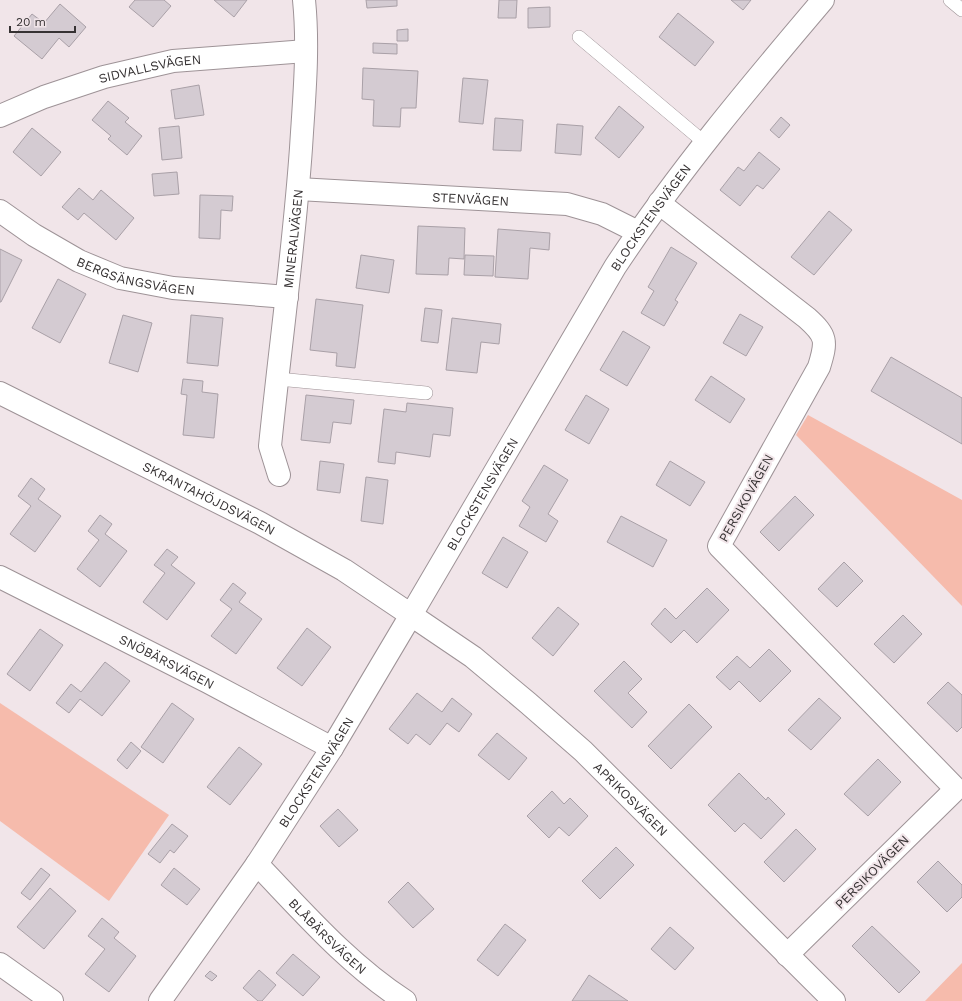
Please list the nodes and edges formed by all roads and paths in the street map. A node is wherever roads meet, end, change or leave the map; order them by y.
1 (304, 0) edge
2 (823, 0) edge
3 (950, 0) edge
4 (962, 10) edge
5 (579, 38) dead end
6 (306, 51) junction
7 (0, 116) edge
8 (704, 143) junction
9 (298, 190) junction
10 (659, 204) junction
11 (0, 211) edge
12 (638, 232) junction
13 (287, 297) junction
14 (278, 379) junction
15 (0, 393) edge
16 (426, 393) dead end
17 (279, 475) dead end
18 (0, 577) edge
19 (411, 615) junction
20 (332, 748) junction
21 (959, 786) edge
22 (257, 864) junction
23 (787, 955) junction
24 (0, 964) edge
25 (52, 1001) edge
26 (160, 1001) edge
27 (405, 1001) edge
28 (834, 1001) edge

1 - 6 street, MINERALVÄGEN
2 - 8 street, BLOCKSTENSVÄGEN
3 - 4 lane
5 - 8 lane
6 - 7 street, SIDVALLSVÄGEN
6 - 9 street, MINERALVÄGEN
8 - 10 street, BLOCKSTENSVÄGEN
9 - 12 street, STENVÄGEN
9 - 13 street, MINERALVÄGEN
10 - 12 street, BLOCKSTENSVÄGEN
10 - 21 street, PERSIKOVÄGEN
11 - 13 street, BERGSÄNGSVÄGEN
12 - 19 street, BLOCKSTENSVÄGEN
13 - 14 street, MINERALVÄGEN
14 - 16 lane
14 - 17 street, MINERALVÄGEN
15 - 19 street, SKRANTAHÖJDSVÄGEN
18 - 20 street, SNÖBÄRSVÄGEN
19 - 20 street, BLOCKSTENSVÄGEN
19 - 23 street, APRIKOSVÄGEN
20 - 22 street, BLOCKSTENSVÄGEN
21 - 23 street, PERSIKOVÄGEN
22 - 26 street, BLOCKSTENSVÄGEN
22 - 27 street, BLÅBÄRSVÄGEN
23 - 28 street, APRIKOSVÄGEN
24 - 25 street

